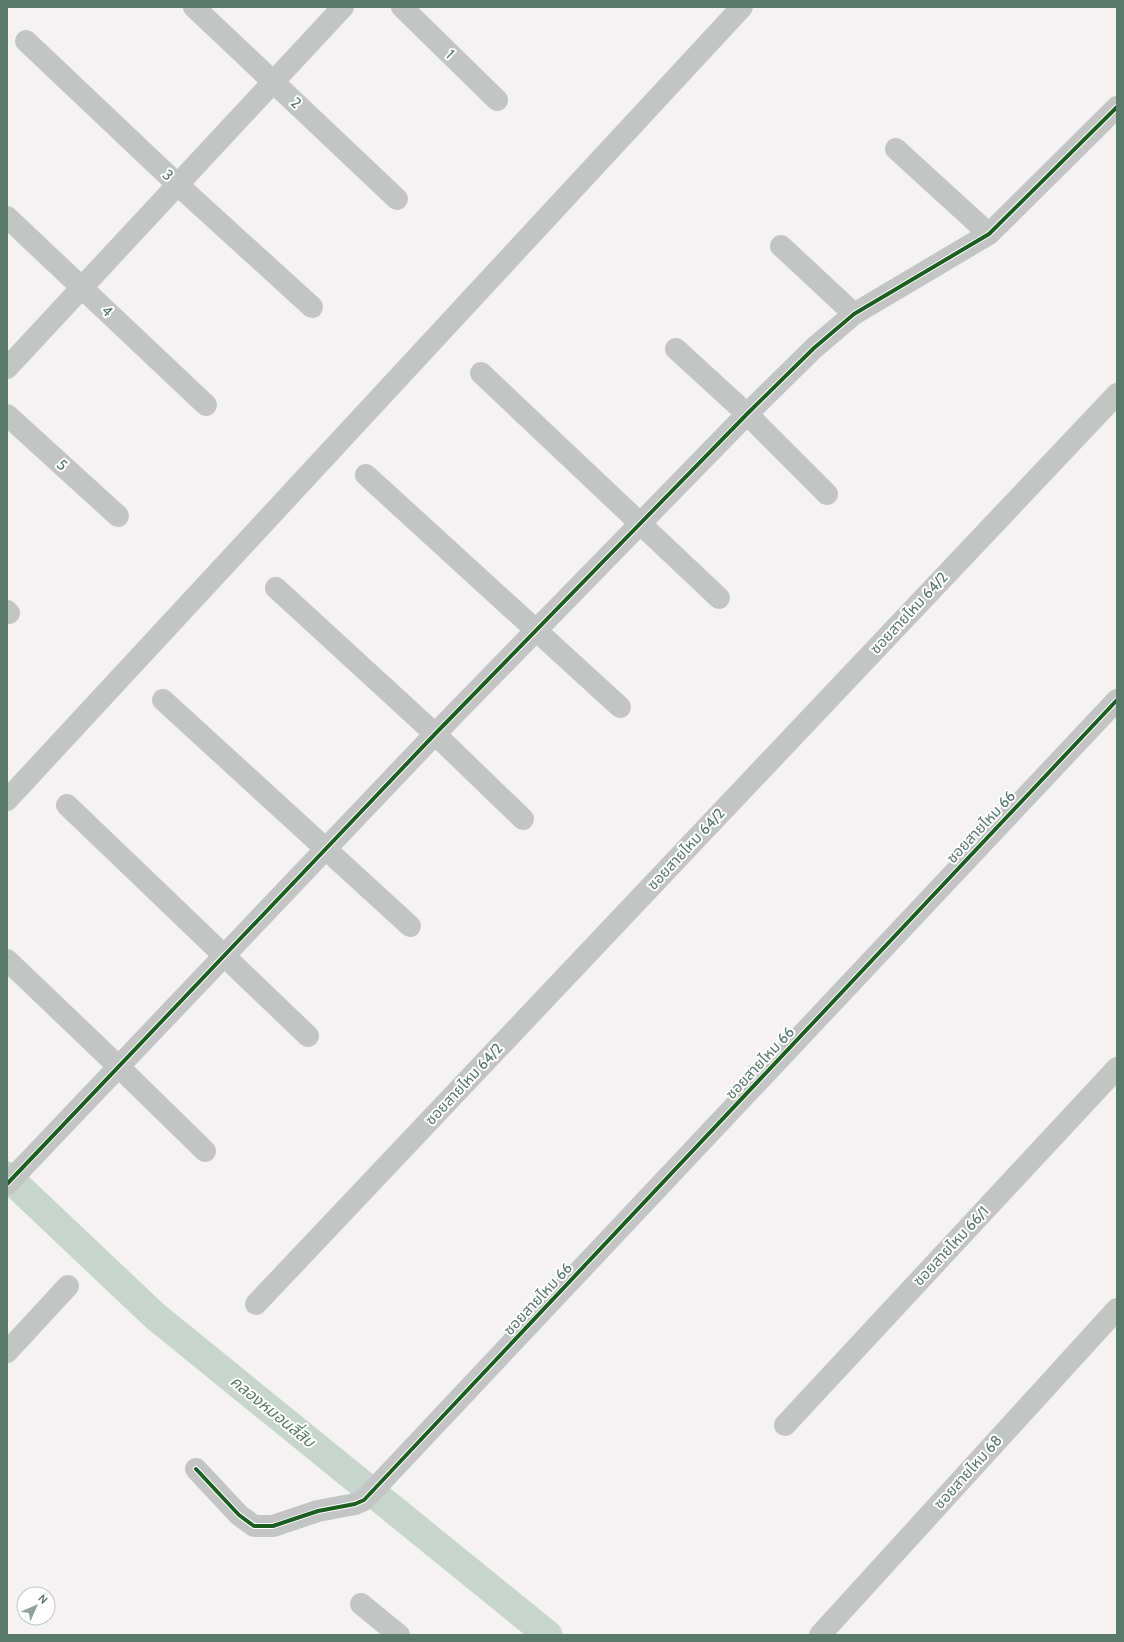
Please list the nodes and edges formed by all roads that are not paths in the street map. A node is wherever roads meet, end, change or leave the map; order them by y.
1 (194, 7) edge
2 (343, 7) edge
3 (402, 7) edge
4 (742, 7) edge
5 (26, 41) dead end
6 (275, 82) junction
7 (497, 100) dead end
8 (1117, 107) edge
9 (896, 149) dead end
10 (178, 185) junction
11 (397, 200) dead end
12 (7, 217) edge
13 (989, 234) junction
14 (781, 246) dead end
15 (82, 287) junction
16 (312, 307) dead end
17 (854, 314) junction
18 (676, 349) dead end
19 (7, 368) edge
20 (481, 373) dead end
21 (1117, 394) edge
22 (206, 405) dead end
23 (747, 414) junction
24 (7, 415) edge
25 (366, 475) dead end
26 (827, 494) dead end
27 (118, 516) dead end
28 (641, 523) junction
29 (276, 588) dead end
30 (719, 598) dead end
31 (536, 631) junction
32 (163, 700) dead end
33 (1117, 700) edge
34 (620, 707) dead end
35 (435, 734) junction
36 (7, 800) edge
37 (67, 805) dead end
38 (523, 819) dead end
39 (326, 848) junction
40 (410, 926) dead end
41 (224, 957) junction
42 (7, 960) edge
43 (308, 1036) dead end
44 (119, 1067) junction
45 (1117, 1068) edge
46 (205, 1151) dead end
47 (7, 1184) edge
48 (68, 1286) dead end
49 (256, 1304) dead end
50 (1117, 1309) edge
51 (7, 1352) edge
52 (785, 1425) dead end
53 (196, 1469) dead end
54 (361, 1604) dead end
55 (399, 1635) edge
56 (820, 1635) edge

1 - 6 street, 2
2 - 6 street
3 - 7 street, 1
4 - 36 street
5 - 10 street, 3
6 - 10 street
6 - 11 street, 2
8 - 13 street
9 - 13 street
10 - 15 street
10 - 16 street, 3
12 - 15 street, 4
13 - 17 street
14 - 17 street
15 - 19 street
15 - 22 street, 4
17 - 23 street
18 - 23 street
20 - 28 street
21 - 49 street, ซอยสายไหม 64/2
23 - 26 street
23 - 28 street
24 - 27 street, 5
25 - 31 street
28 - 30 street
28 - 31 street
29 - 35 street
31 - 34 street
31 - 35 street
32 - 39 street
33 - 53 street, ซอยสายไหม 66
35 - 38 street
35 - 39 street
37 - 41 street
39 - 40 street
39 - 41 street
41 - 43 street
41 - 44 street
42 - 44 street
44 - 46 street
44 - 47 street
45 - 52 street, ซอยสายไหม 66/1
48 - 51 street
50 - 56 street, ซอยสายไหม 68
54 - 55 street

